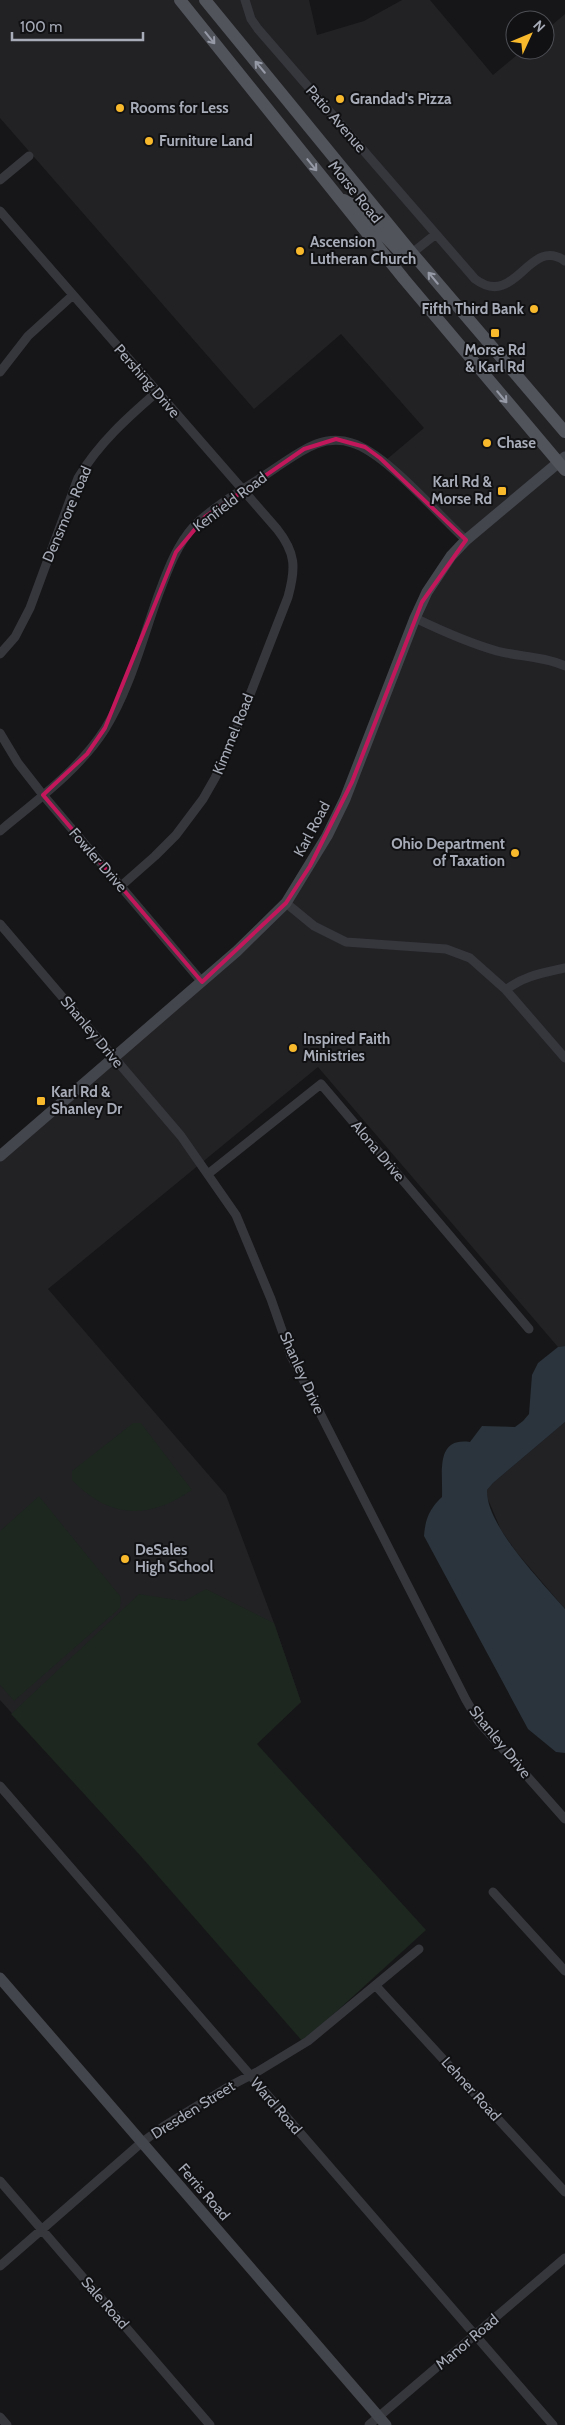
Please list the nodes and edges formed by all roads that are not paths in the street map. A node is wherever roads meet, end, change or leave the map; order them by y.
1 (180, 0) edge
2 (205, 0) edge
3 (245, 0) edge
4 (29, 156) dead end
5 (0, 180) edge
6 (338, 198) junction
7 (0, 211) edge
8 (436, 234) junction
9 (412, 253) junction
10 (565, 260) edge
11 (73, 295) junction
12 (0, 372) edge
13 (157, 392) junction
14 (565, 432) edge
15 (563, 463) edge
16 (242, 490) junction
17 (466, 540) junction
18 (292, 552) joint
19 (415, 618) junction
20 (0, 654) edge
21 (565, 666) edge
22 (0, 733) edge
23 (43, 795) junction
24 (0, 831) edge
25 (121, 886) junction
26 (286, 903) junction
27 (0, 924) edge
28 (565, 968) edge
29 (202, 982) junction
30 (506, 990) junction
31 (114, 1058) junction
32 (565, 1058) edge
33 (0, 1156) edge
34 (208, 1174) junction
35 (529, 1329) dead end
36 (0, 1786) edge
37 (564, 1817) edge
38 (493, 1892) dead end
39 (419, 1950) dead end
40 (565, 1971) edge
41 (0, 1978) edge
42 (376, 1986) junction
43 (250, 2076) junction
44 (141, 2143) junction
45 (0, 2181) edge
46 (565, 2192) edge
47 (42, 2230) junction
48 (565, 2258) edge
49 (0, 2266) edge
50 (475, 2335) junction
51 (0, 2417) edge
52 (382, 2421) edge
53 (7, 2425) edge
54 (210, 2425) edge
55 (369, 2425) edge
56 (554, 2425) edge

1 -> 6 main road, Morse Road
9 -> 2 main road, Morse Road
3 - 8 street, Patio Avenue
4 - 5 street
6 - 9 main road
6 -> 15 main road, Morse Road
7 - 11 street, Pershing Drive
8 - 9 street
8 - 10 street, Patio Avenue
14 -> 9 main road, Morse Road
11 - 12 street
11 - 13 street, Pershing Drive
13 - 16 street, Pershing Drive
13 - 20 street, Densmore Road
15 - 17 main road, Karl Road
16 - 17 street, Kenfield Road
16 - 18 street, Pershing Drive
16 - 23 street, Kenfield Road
17 - 19 main road, Karl Road
18 - 25 street, Kimmel Road
19 - 21 street
19 - 26 main road, Karl Road
22 - 23 street, Fowler Drive
23 - 24 street, Kenfield Road
23 - 25 street, Fowler Drive
25 - 29 street, Fowler Drive
26 - 29 main road, Karl Road
26 - 30 street
27 - 31 street, Shanley Drive
28 - 30 street
29 - 31 main road, Karl Road
30 - 32 street
31 - 33 main road, Karl Road
31 - 34 street, Shanley Drive
34 - 35 street, Alona Drive
34 - 37 street, Shanley Drive
36 - 43 street, Ward Road
38 - 40 street
39 - 42 street, Dresden Street
41 - 44 main road, Ferris Road
42 - 43 street, Dresden Street
42 - 46 street, Lehner Road
43 - 44 street, Dresden Street
43 - 50 street, Ward Road
44 - 47 street, Dresden Street
44 - 52 main road, Ferris Road
45 - 47 street, Sale Road
47 - 49 street, Dresden Street
47 - 54 street, Sale Road
48 - 50 street, Manor Road
50 - 52 street, Manor Road
50 - 56 street, Ward Road
51 - 53 street
52 - 55 street, Manor Road

